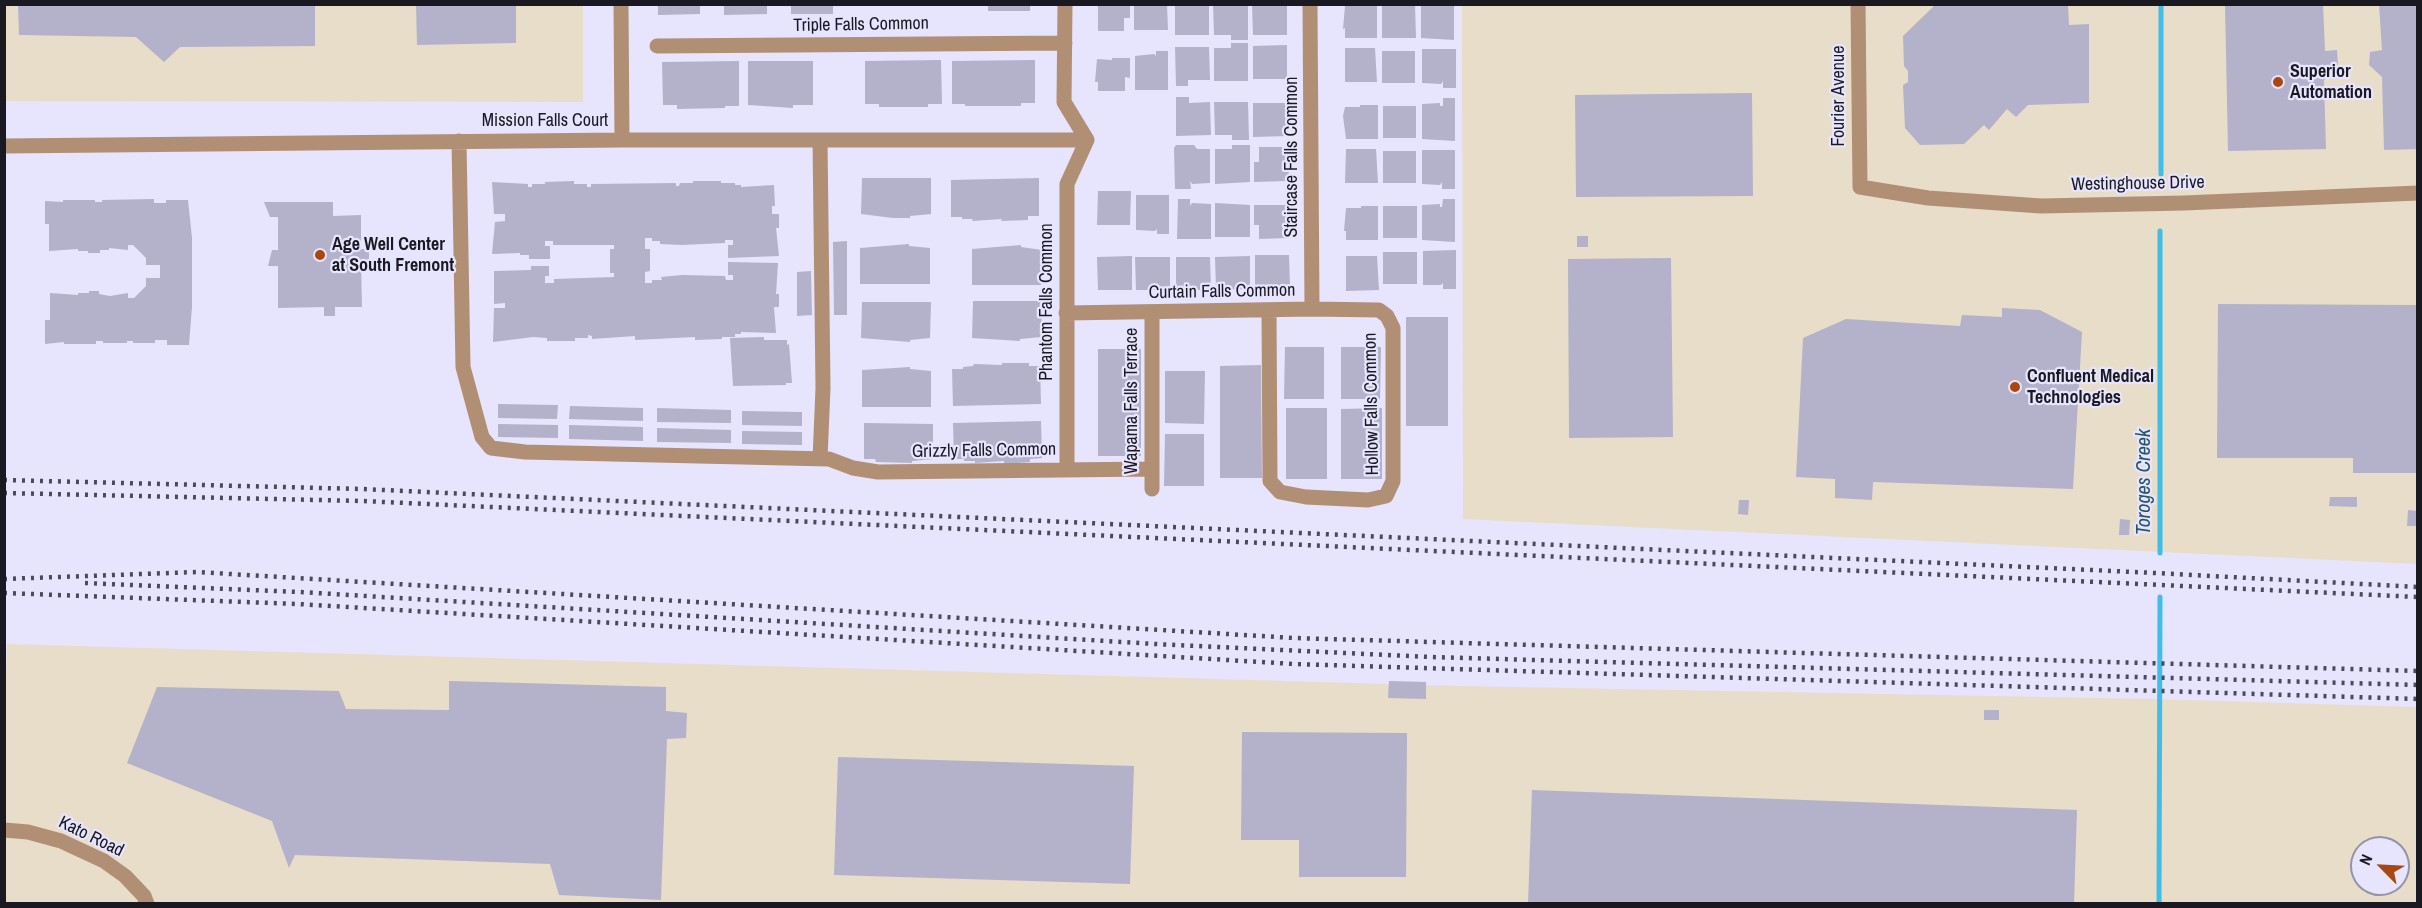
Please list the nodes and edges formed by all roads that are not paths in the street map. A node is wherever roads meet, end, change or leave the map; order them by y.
1 (621, 4) edge
2 (1065, 4) edge
3 (1310, 4) edge
4 (1858, 4) edge
5 (1065, 44) junction
6 (657, 46) dead end
7 (622, 140) junction
8 (820, 140) junction
9 (1087, 140) junction
10 (459, 141) junction
11 (4, 146) edge
12 (1860, 187) joint
13 (2418, 193) edge
14 (1312, 309) junction
15 (1269, 310) junction
16 (1379, 310) joint
17 (1066, 313) junction
18 (1152, 313) junction
19 (820, 459) junction
20 (1067, 469) junction
21 (1152, 469) junction
22 (1152, 489) dead end
23 (4, 830) edge
24 (147, 903) edge

1 - 7 street
2 - 5 street
3 - 14 street, Staircase Falls Common
4 - 12 street, Fourier Avenue
5 - 6 street, Triple Falls Common
5 - 9 street
7 - 8 street, Mission Falls Court
7 - 10 street, Mission Falls Court
8 - 9 street, Mission Falls Court
8 - 19 street
9 - 17 street, Phantom Falls Common
10 - 11 street, Mission Falls Court
10 - 19 street, Grizzly Falls Common
12 - 13 street, Westinghouse Drive
14 - 15 street, Curtain Falls Common
14 - 16 street, Curtain Falls Common
15 - 16 street, Hollow Falls Common
15 - 18 street, Curtain Falls Common
17 - 18 street, Curtain Falls Common
17 - 20 street, Phantom Falls Common
18 - 21 street, Wapama Falls Terrace
19 - 20 street, Grizzly Falls Common
20 - 21 street, Grizzly Falls Common
21 - 22 street, Wapama Falls Terrace
23 - 24 street, Kato Road

